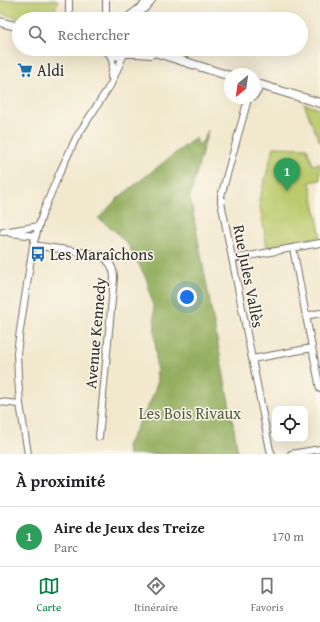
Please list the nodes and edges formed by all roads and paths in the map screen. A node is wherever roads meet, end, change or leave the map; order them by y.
1 (69, 0) edge
2 (106, 0) edge
3 (148, 0) edge
4 (152, 0) edge
5 (69, 12) edge
6 (106, 12) dead end
7 (134, 12) edge
8 (141, 12) edge
9 (0, 22) edge
10 (12, 25) edge
11 (110, 56) edge
12 (124, 56) edge
13 (160, 56) edge
14 (167, 56) edge
15 (177, 59) junction
16 (224, 74) edge
17 (260, 85) edge
18 (103, 96) junction
19 (320, 103) edge
20 (248, 104) edge
21 (39, 226) junction
22 (2, 232) edge
23 (36, 236) junction
24 (320, 243) edge
25 (33, 245) junction
26 (293, 248) junction
27 (232, 260) junction
28 (320, 313) edge
29 (306, 316) junction
30 (312, 348) junction
31 (252, 359) junction
32 (319, 381) edge
33 (320, 389) edge
34 (0, 402) edge
35 (20, 404) junction
36 (99, 437) dead end
37 (320, 448) edge
38 (28, 454) edge
39 (272, 454) edge
40 (291, 454) edge

1 - 5 street
2 - 6 street
3 - 7 street
4 - 8 street
9 - 10 main road
11 - 18 street
12 - 18 street
13 - 15 main road
14 - 15 main road
15 - 16 main road
17 - 19 main road
18 - 21 street
20 - 27 street, Rue Jules Vallès
21 - 22 street
21 - 23 street
22 - 23 street
23 - 25 street
24 - 26 street
25 - 35 street
25 - 36 street, Avenue Kennedy
26 - 27 street
26 - 29 street
27 - 31 street, Rue Jules Vallès
28 - 29 street
29 - 30 street
30 - 31 street
30 - 32 street
31 - 39 street, Rue Jules Vallès
32 - 33 street
34 - 35 street
35 - 38 street
37 - 40 street

